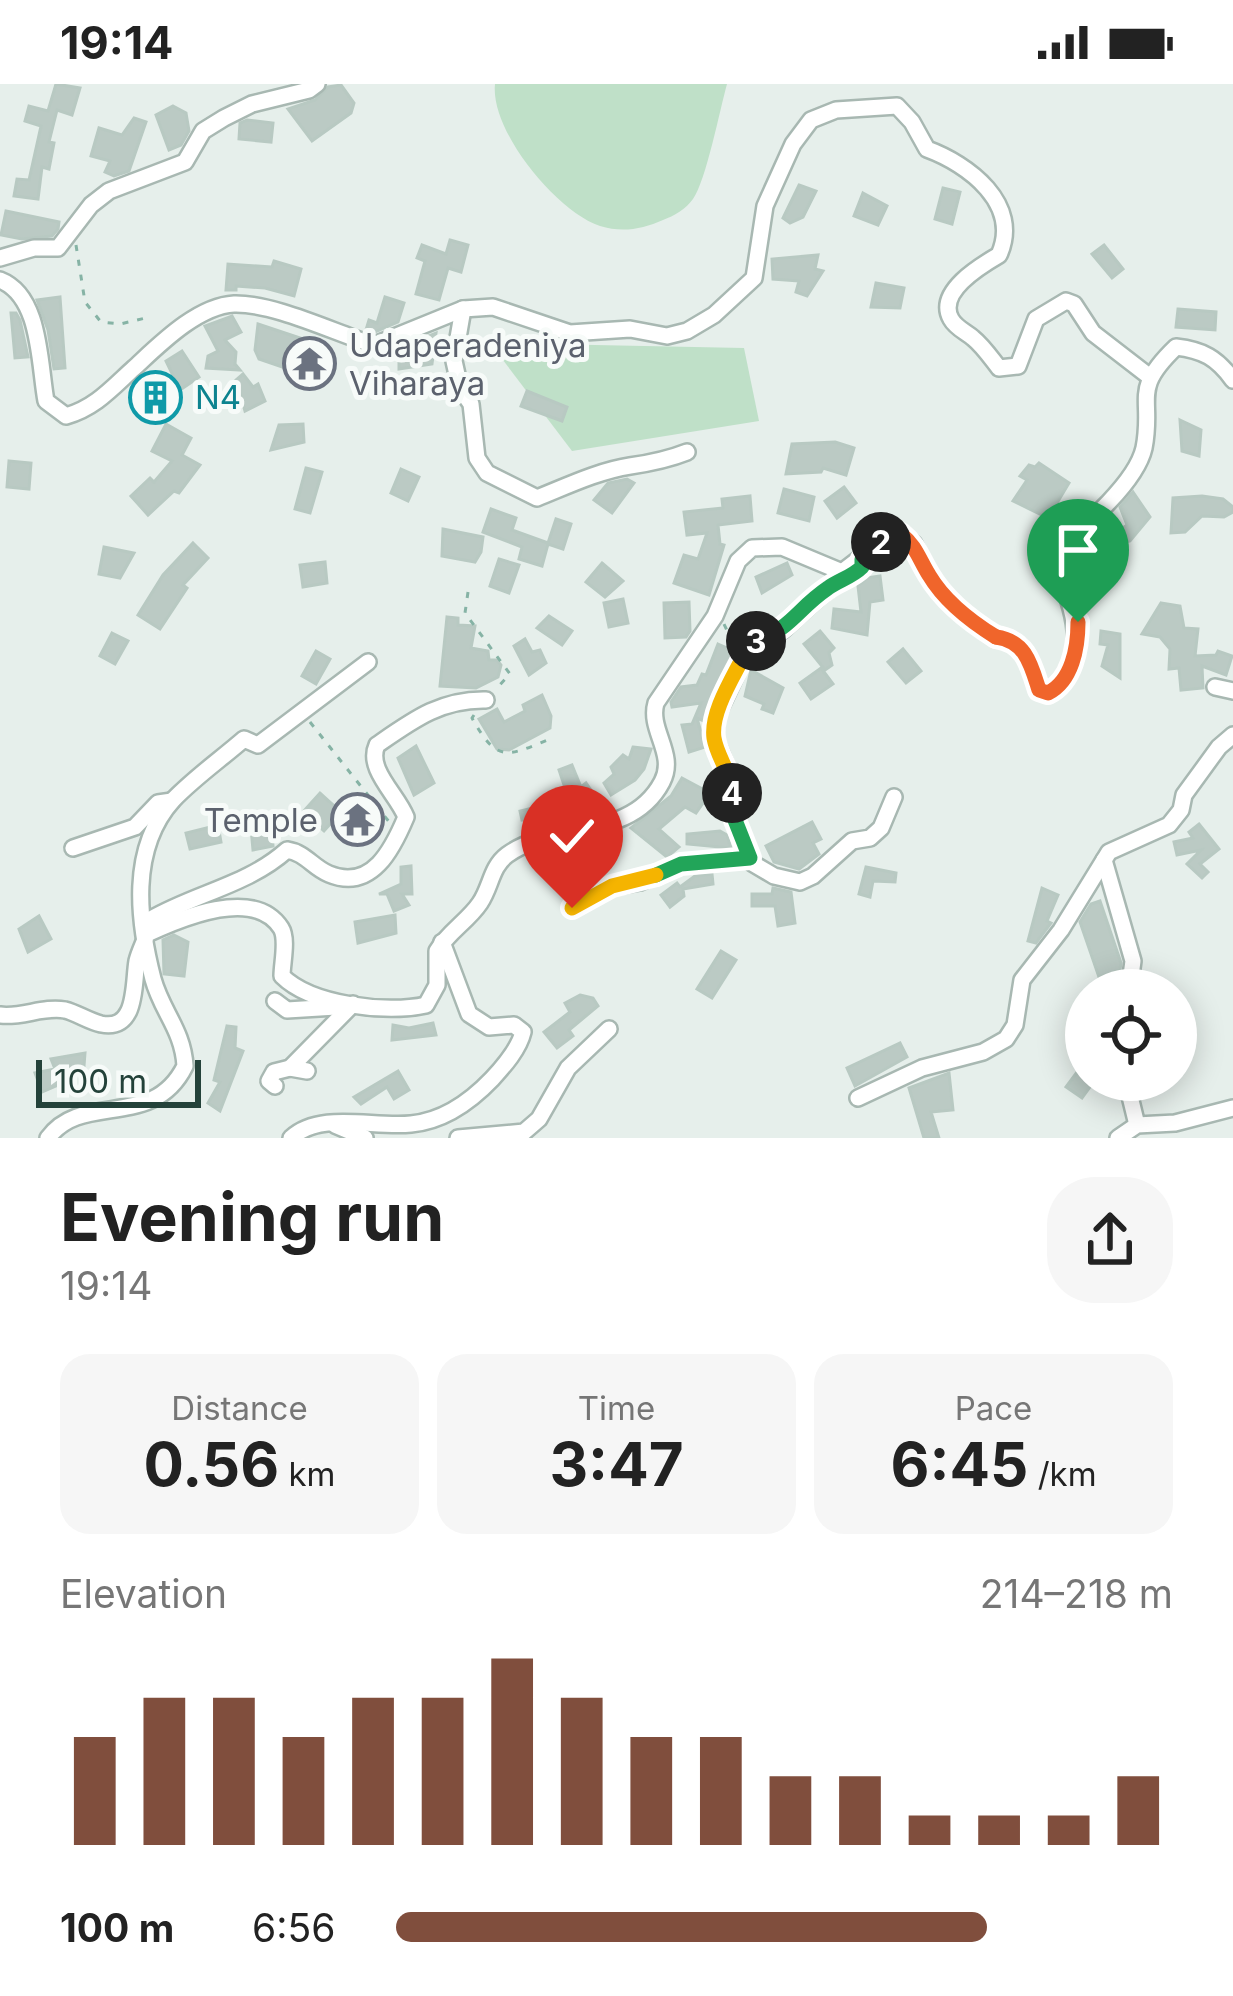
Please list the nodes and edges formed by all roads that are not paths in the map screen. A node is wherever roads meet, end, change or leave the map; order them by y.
1 (317, 84) edge
2 (0, 258) edge
3 (0, 280) edge
4 (464, 309) junction
5 (1150, 377) junction
6 (1233, 380) edge
7 (687, 452) dead end
8 (862, 559) junction
9 (368, 662) dead end
10 (1215, 687) dead end
11 (1233, 691) edge
12 (486, 700) road end
13 (1233, 735) edge
14 (894, 797) dead end
15 (172, 801) junction
16 (73, 848) dead end
17 (750, 858) junction
18 (1104, 860) junction
19 (572, 908) dead end
20 (147, 934) junction
21 (442, 942) junction
22 (1131, 969) edge
23 (275, 1000) dead end
24 (352, 1005) junction
25 (0, 1015) edge
26 (609, 1029) dead end
27 (275, 1086) dead end
28 (859, 1098) dead end
29 (1131, 1101) edge
30 (1233, 1108) edge
31 (332, 1124) junction
32 (1137, 1125) junction
33 (48, 1138) edge
34 (291, 1138) edge
35 (364, 1138) edge
36 (458, 1138) edge
37 (1118, 1138) edge

1 - 2 street
3 - 4 street
4 - 5 street
4 - 7 street
5 - 6 street
5 - 8 street
8 - 17 street
8 - 21 street
9 - 15 street
10 - 11 street
12 - 20 street
13 - 18 street
14 - 17 street
15 - 16 street
15 - 20 street
17 - 19 street
18 - 22 street
18 - 28 street
20 - 24 street
20 - 25 street
20 - 33 street
21 - 24 street
21 - 31 street
23 - 24 street
24 - 27 street
26 - 36 street
29 - 32 street
30 - 32 street
31 - 34 street
31 - 35 street
32 - 37 street

